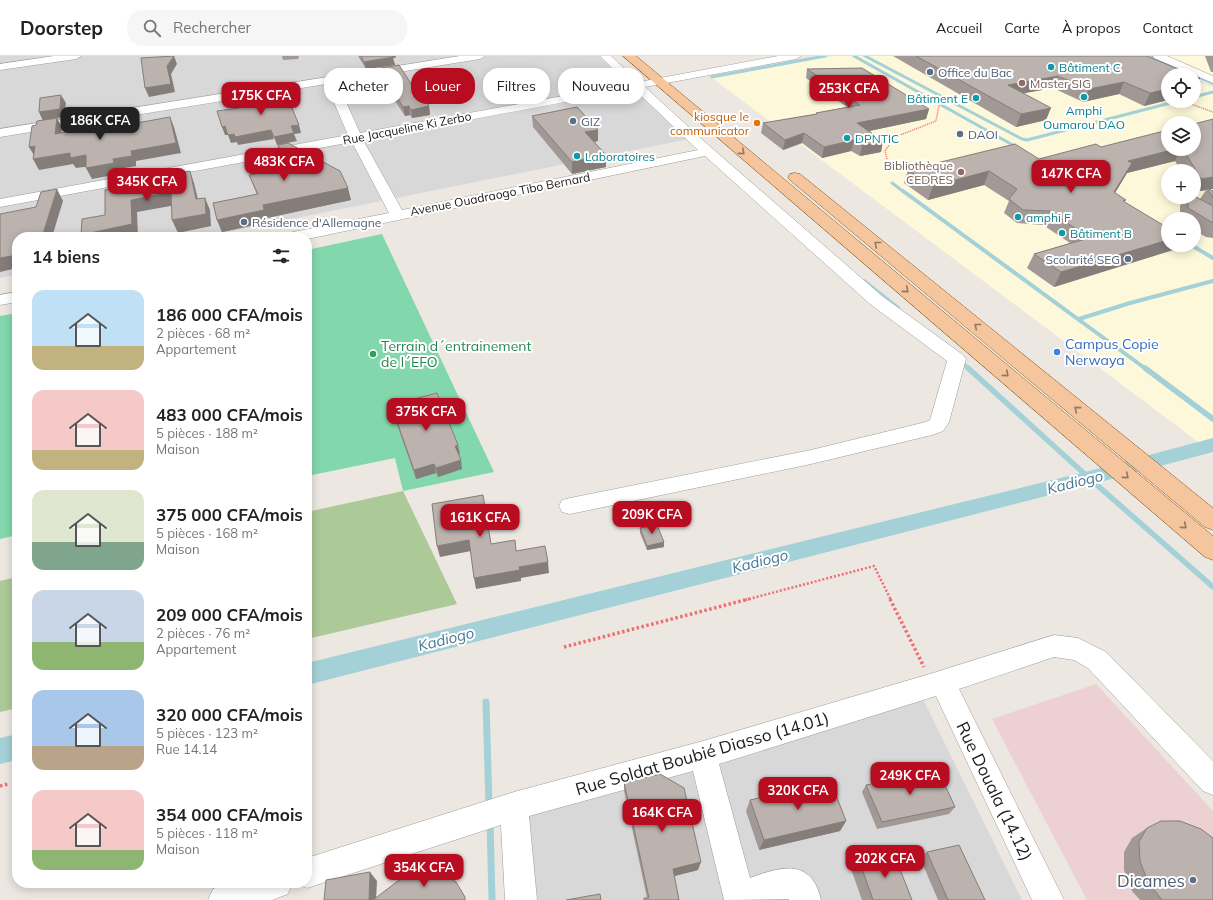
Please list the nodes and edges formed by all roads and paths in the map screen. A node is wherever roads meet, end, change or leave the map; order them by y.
1 (76, 56) edge
2 (480, 56) edge
3 (605, 56) edge
4 (629, 56) edge
5 (645, 56) edge
6 (1158, 56) edge
7 (452, 58) edge
8 (794, 60) edge
9 (5, 62) edge
10 (397, 68) edge
11 (617, 68) edge
12 (0, 79) edge
13 (1213, 80) edge
14 (324, 81) edge
15 (666, 81) junction
16 (644, 85) edge
17 (644, 93) edge
18 (558, 100) edge
19 (940, 100) dead end
20 (341, 104) edge
21 (1201, 108) edge
22 (1213, 112) edge
23 (0, 133) edge
24 (356, 138) junction
25 (707, 152) junction
26 (887, 159) dead end
27 (0, 203) edge
28 (397, 215) junction
29 (312, 233) edge
30 (12, 297) edge
31 (0, 300) edge
32 (1001, 346) junction
33 (979, 352) junction
34 (957, 359) junction
35 (570, 506) dead end
36 (1213, 520) edge
37 (1213, 550) edge
38 (564, 647) dead end
39 (937, 683) junction
40 (703, 755) junction
41 (1213, 781) edge
42 (8, 784) dead end
43 (0, 786) edge
44 (514, 806) junction
45 (312, 871) edge
46 (261, 888) edge
47 (740, 899) edge
48 (224, 900) edge
49 (521, 900) edge
50 (806, 900) edge
51 (1048, 900) edge

1 - 9 street
2 - 7 street
3 - 11 street
4 - 15 main road
5 - 15 main road
6 - 13 street
7 - 10 street
8 - 15 street, Rue Jacqueline Ki Zerbo
9 - 12 street
14 - 23 street
15 - 16 street, Rue Jacqueline Ki Zerbo
32 -> 15 main road
15 -> 33 main road
17 - 25 street
18 - 24 street, Rue Jacqueline Ki Zerbo
19 - 26 path
20 - 24 street
21 - 22 path
24 - 27 street, Rue Jacqueline Ki Zerbo
24 - 28 street
25 - 28 street, Avenue Ouadraogo Tibo Bernard
25 - 34 street
28 - 29 street, Avenue Ouadraogo Tibo Bernard
30 - 31 street
32 - 33 street
36 -> 32 main road
33 - 34 street
33 -> 37 main road
34 - 35 street
38 - 39 path
39 - 40 street, Rue Soldat Boubié Diasso (14.01)
39 - 41 street, Rue Soldat Boubié Diasso (14.01)
39 - 51 street, Rue Douala (14.12)
40 - 44 street, Rue Soldat Boubié Diasso (14.01)
40 - 47 street
42 - 43 path
44 - 45 street, Rue Soldat Boubié Diasso (14.01)
44 - 49 street
46 - 48 street
47 - 50 street

